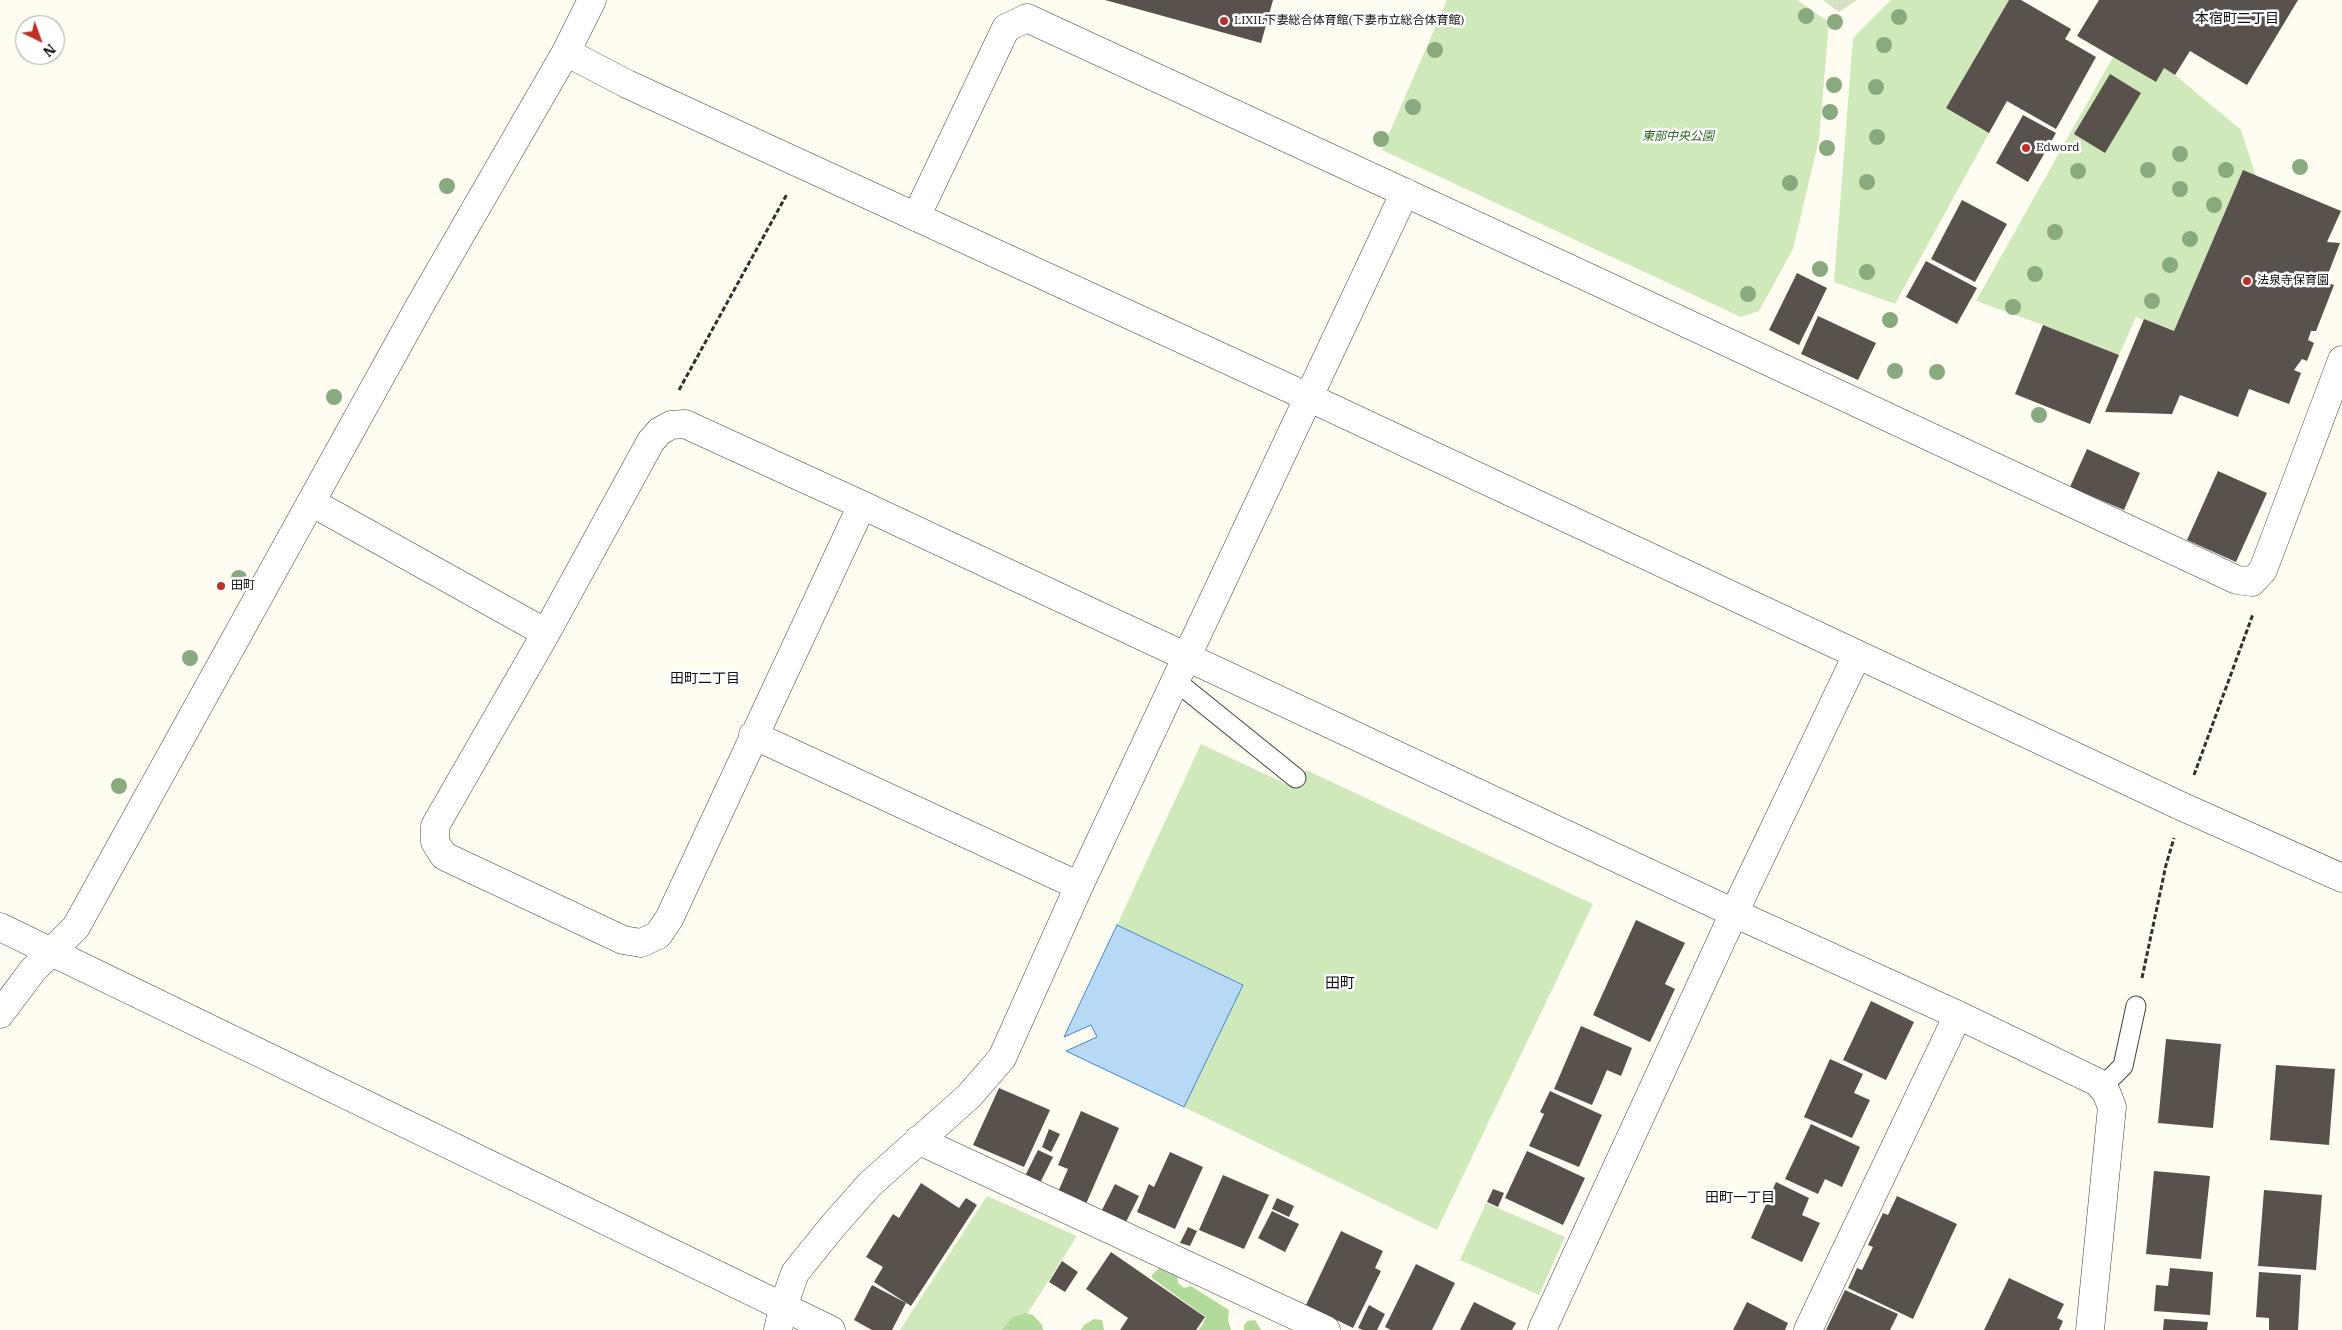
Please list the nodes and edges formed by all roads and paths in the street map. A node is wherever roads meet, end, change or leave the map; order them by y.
1 (592, 0) edge
2 (566, 52) junction
3 (802, 164) junction
4 (1404, 192) junction
5 (916, 217) junction
6 (2342, 360) edge
7 (1308, 397) junction
8 (671, 425) junction
9 (311, 502) junction
10 (862, 505) junction
11 (2252, 582) junction
12 (546, 633) junction
13 (1857, 655) junction
14 (1182, 670) junction
15 (753, 736) junction
16 (1296, 778) dead end
17 (2183, 807) junction
18 (2342, 878) edge
19 (1079, 886) junction
20 (1734, 913) junction
21 (0, 927) edge
22 (52, 951) junction
23 (2141, 981) dead end
24 (2136, 1006) dead end
25 (0, 1014) edge
26 (1958, 1015) junction
27 (2102, 1087) junction
28 (918, 1140) junction
29 (780, 1319) edge
30 (830, 1330) edge
31 (1326, 1330) edge
32 (1542, 1330) edge
33 (1808, 1330) edge
34 (2090, 1330) edge

1 - 2 street
2 - 3 street
2 - 9 street
3 - 5 street
3 - 8 path
4 - 5 street
4 - 7 street
4 - 11 street
5 - 7 street
6 - 11 street
7 - 13 street
7 - 14 street
8 - 10 street
8 - 12 street
9 - 12 street
9 - 22 street
10 - 14 street
10 - 15 street
11 - 17 path
12 - 15 street
13 - 17 street
13 - 20 street
14 - 16 lane
14 - 19 street
14 - 20 street
15 - 19 street
17 - 18 street
17 - 23 path
19 - 28 street
20 - 26 street
20 - 32 street
21 - 22 street
22 - 25 street
22 - 29 street
24 - 27 lane
26 - 27 street
26 - 33 street
27 - 34 street
28 - 29 street
28 - 31 street
29 - 30 street

